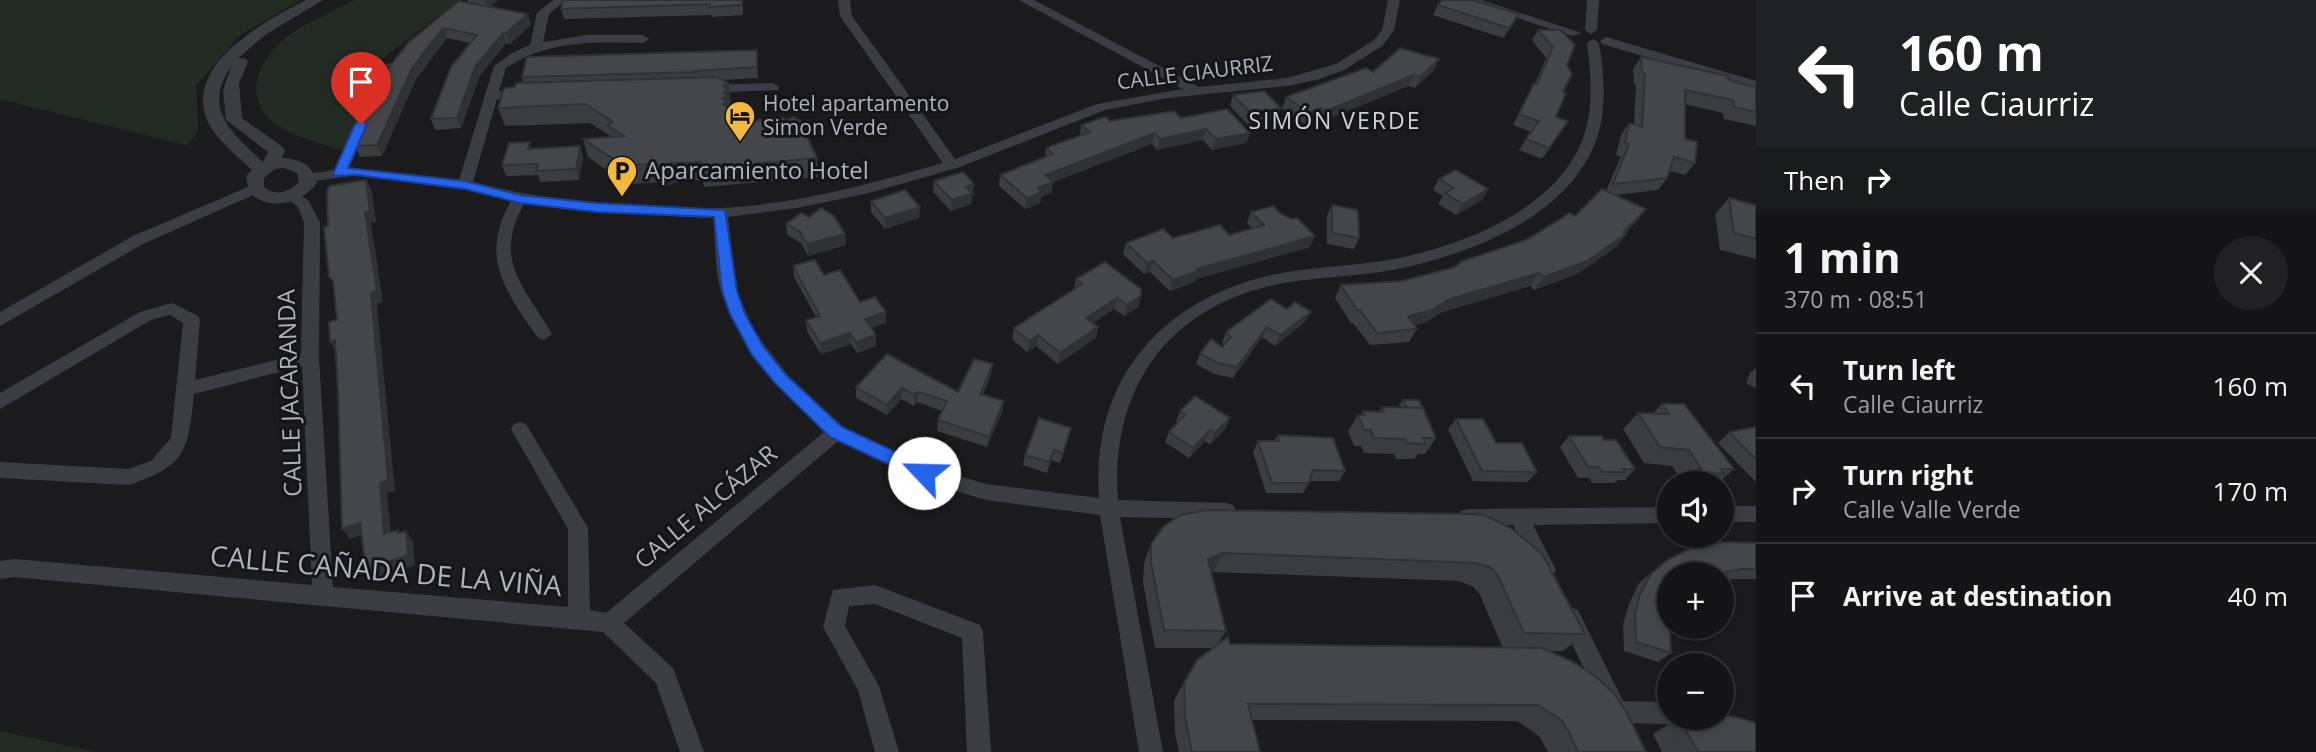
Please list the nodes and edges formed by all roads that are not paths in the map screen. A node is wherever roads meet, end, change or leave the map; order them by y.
1 (316, 0) edge
2 (329, 0) edge
3 (560, 0) edge
4 (844, 0) edge
5 (1025, 0) edge
6 (1394, 0) edge
7 (1469, 0) edge
8 (1593, 0) edge
9 (1597, 38) junction
10 (643, 39) dead end
11 (536, 45) junction
12 (403, 52) edge
13 (1756, 85) edge
14 (773, 87) dead end
15 (689, 89) edge
16 (1197, 91) junction
17 (536, 94) edge
18 (494, 95) junction
19 (952, 165) junction
20 (265, 168) junction
21 (340, 174) junction
22 (308, 178) junction
23 (465, 185) junction
24 (255, 190) junction
25 (292, 196) junction
26 (520, 199) junction
27 (720, 213) junction
28 (0, 320) edge
29 (544, 334) dead end
30 (310, 358) junction
31 (185, 390) junction
32 (0, 402) edge
33 (520, 429) dead end
34 (836, 432) junction
35 (0, 470) edge
36 (1109, 508) junction
37 (1246, 512) edge
38 (1734, 514) edge
39 (1756, 514) edge
40 (1657, 516) edge
41 (1448, 517) edge
42 (1475, 517) junction
43 (1558, 521) junction
44 (1496, 523) junction
45 (1524, 527) junction
46 (1540, 559) junction
47 (0, 570) edge
48 (323, 597) junction
49 (579, 618) junction
50 (609, 623) junction
51 (1657, 715) edge
52 (692, 752) edge
53 (887, 752) edge
54 (979, 752) edge
55 (1151, 752) edge

1 - 20 street
2 - 20 street
3 - 11 street
4 - 19 street
5 - 16 street
6 - 16 street, CALLE CIAURRIZ
7 - 9 street
8 - 9 street
9 - 13 street
9 - 36 street
10 - 11 street
11 - 18 street
12 - 21 street
14 - 15 street
16 - 19 street, CALLE CIAURRIZ
17 - 18 street
18 - 23 street
19 - 27 street, CALLE CIAURRIZ
20 - 22 street
20 - 24 street
21 - 22 street, CALLE CIAURRIZ
21 - 23 street, CALLE CIAURRIZ
22 - 25 street
23 - 26 street, CALLE CIAURRIZ
24 - 25 street
24 - 28 street
25 - 30 street, CALLE JACARANDA
26 - 27 street, CALLE CIAURRIZ
26 - 29 street
27 - 34 street
30 - 31 street
30 - 48 street, CALLE JACARANDA
31 - 32 street
31 - 35 street
33 - 49 street
34 - 36 street
34 - 50 street, CALLE ALCÁZAR
36 - 37 street
36 - 55 street
38 - 39 street
40 - 43 street
41 - 42 street
42 - 44 street
42 - 45 street
43 - 45 street
43 - 46 street
44 - 45 street
44 - 46 street
45 - 46 street
46 - 51 street
47 - 48 street, CALLE CAÑADA DE LA VIÑA
48 - 49 street, CALLE CAÑADA DE LA VIÑA
49 - 50 street, CALLE CAÑADA DE LA VIÑA
50 - 52 street
53 - 54 street

